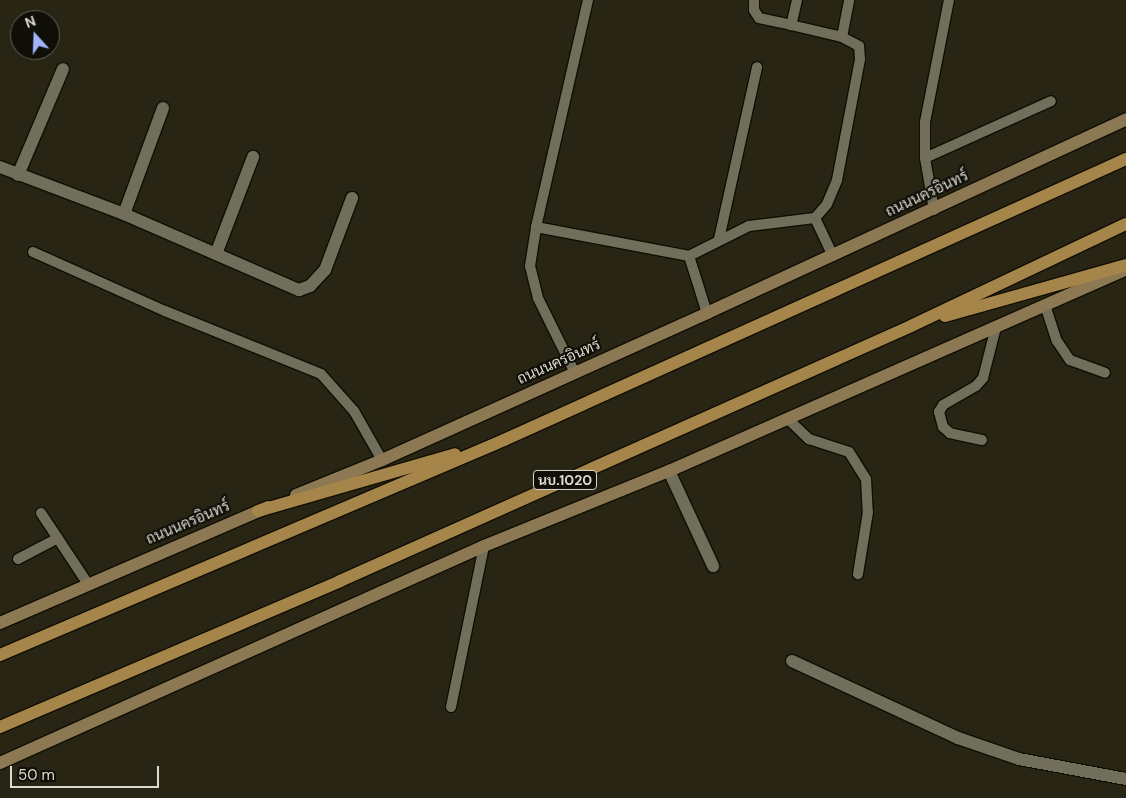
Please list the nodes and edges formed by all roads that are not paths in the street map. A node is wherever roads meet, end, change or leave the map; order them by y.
1 (588, 0) edge
2 (754, 0) edge
3 (797, 0) edge
4 (849, 0) edge
5 (949, 0) edge
6 (791, 25) junction
7 (842, 37) junction
8 (757, 67) dead end
9 (63, 69) dead end
10 (1050, 101) dead end
11 (163, 108) dead end
12 (1126, 119) edge
13 (254, 157) dead end
14 (925, 158) junction
15 (1126, 159) edge
16 (0, 167) edge
17 (18, 175) junction
18 (352, 198) dead end
19 (934, 210) junction
20 (124, 214) junction
21 (815, 218) junction
22 (1126, 224) edge
23 (536, 227) junction
24 (719, 240) junction
25 (34, 252) dead end
26 (216, 254) junction
27 (689, 256) junction
28 (833, 256) junction
29 (1126, 267) edge
30 (1045, 305) junction
31 (707, 314) junction
32 (911, 326) junction
33 (996, 327) junction
34 (575, 373) junction
35 (1105, 373) dead end
36 (789, 420) junction
37 (504, 440) junction
38 (982, 440) dead end
39 (382, 460) junction
40 (669, 471) junction
41 (258, 511) junction
42 (40, 513) dead end
43 (58, 538) junction
44 (484, 546) junction
45 (18, 559) dead end
46 (713, 566) dead end
47 (858, 574) dead end
48 (88, 584) junction
49 (0, 623) edge
50 (0, 655) edge
51 (792, 661) dead end
52 (451, 708) dead end
53 (0, 726) edge
54 (0, 763) edge
55 (1126, 779) edge

1 - 23 lane
2 - 6 lane
3 - 6 lane
4 - 7 lane
5 - 14 lane
6 - 7 lane
7 - 21 lane
8 - 24 lane
9 - 17 street
10 - 14 lane
11 - 20 street
12 - 19 main road, ถนนนครอินทร์
13 - 26 street
14 - 19 lane
15 - 37 main road
16 - 17 street
17 - 20 street
18 - 26 street
19 - 28 main road, ถนนนครอินทร์
20 - 26 street
21 - 24 lane
21 - 28 lane
22 - 32 main road, นบ.1020
23 - 27 lane
23 - 34 lane
24 - 27 lane
25 - 39 lane
27 - 31 lane
28 - 31 main road, ถนนนครอินทร์
29 - 30 main road, นบ.1020
29 - 32 main road
30 - 33 main road, นบ.1020
30 - 35 lane
31 - 34 main road, ถนนนครอินทร์
32 - 53 main road, นบ.1020
33 - 36 main road, นบ.1020
33 - 38 lane
34 - 39 main road, ถนนนครอินทร์
36 - 40 main road, นบ.1020
36 - 47 lane
37 - 41 main road
37 - 50 main road
39 - 41 main road, ถนนนครอินทร์
40 - 44 main road, นบ.1020
40 - 46 street
41 - 48 main road, ถนนนครอินทร์
42 - 43 lane
43 - 45 lane
43 - 48 lane
44 - 52 lane
44 - 54 main road, นบ.1020
48 - 49 main road, ถนนนครอินทร์
51 - 55 street

